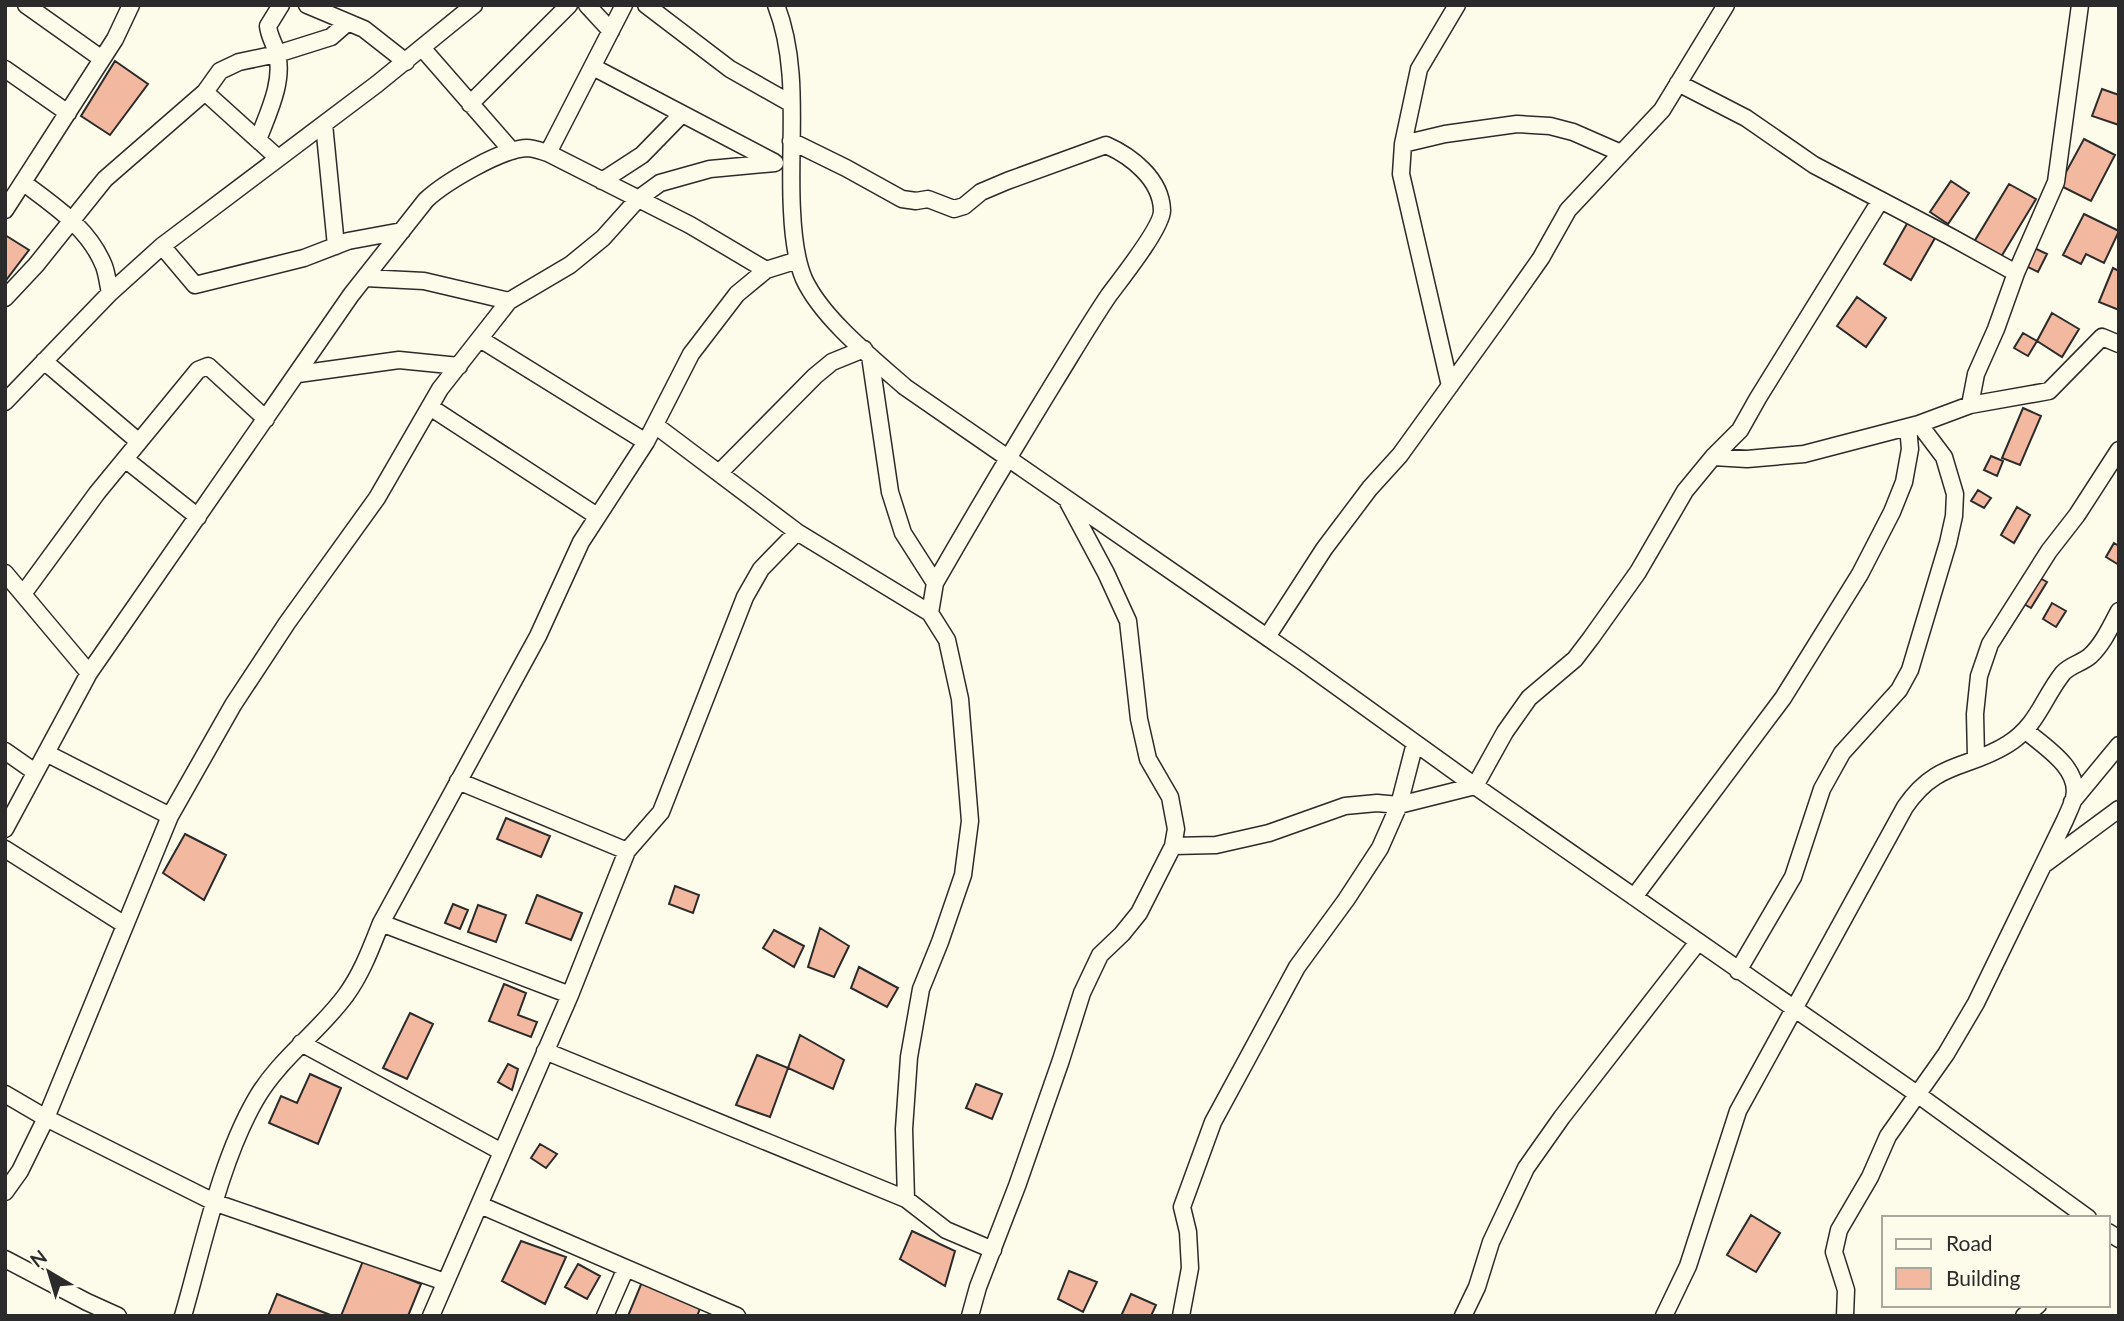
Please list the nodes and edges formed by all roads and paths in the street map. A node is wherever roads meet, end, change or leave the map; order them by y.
1 (26, 5) edge
2 (131, 5) edge
3 (281, 5) edge
4 (307, 5) edge
5 (569, 5) edge
6 (587, 5) edge
7 (624, 5) edge
8 (646, 5) edge
9 (776, 5) edge
10 (1457, 5) edge
11 (1726, 5) edge
12 (2080, 5) edge
13 (466, 7) edge
14 (347, 23) junction
15 (611, 31) junction
16 (423, 49) junction
17 (277, 54) junction
18 (102, 59) junction
19 (406, 62) junction
20 (593, 67) junction
21 (5, 69) edge
22 (1678, 83) junction
23 (205, 92) junction
24 (790, 103) junction
25 (470, 104) junction
26 (68, 113) junction
27 (682, 114) junction
28 (324, 124) junction
29 (258, 140) junction
30 (790, 141) junction
31 (1403, 144) junction
32 (512, 151) junction
33 (548, 153) junction
34 (1621, 153) junction
35 (278, 158) junction
36 (775, 163) junction
37 (790, 171) junction
38 (5, 180) edge
39 (602, 181) junction
40 (22, 187) junction
41 (638, 199) junction
42 (1880, 201) junction
43 (5, 210) edge
44 (72, 220) junction
45 (402, 231) junction
46 (162, 246) junction
47 (336, 246) junction
48 (798, 260) junction
49 (766, 270) junction
50 (2016, 273) junction
51 (365, 278) junction
52 (110, 293) junction
53 (5, 298) edge
54 (509, 301) junction
55 (480, 339) junction
56 (2119, 344) edge
57 (867, 352) junction
58 (44, 361) junction
59 (459, 366) junction
60 (298, 374) junction
61 (1450, 386) junction
62 (5, 402) edge
63 (1970, 405) junction
64 (430, 407) junction
65 (266, 419) junction
66 (655, 425) junction
67 (1913, 426) junction
68 (139, 442) junction
69 (646, 442) junction
70 (2119, 450) edge
71 (1713, 457) junction
72 (125, 459) junction
73 (1007, 459) junction
74 (719, 473) junction
75 (1066, 499) junction
76 (597, 516) junction
77 (198, 517) junction
78 (797, 532) junction
79 (935, 583) junction
80 (11, 585) edge
81 (2119, 611) edge
82 (930, 613) junction
83 (1267, 637) junction
84 (89, 673) junction
85 (2026, 731) junction
86 (1415, 743) junction
87 (2119, 745) edge
88 (5, 751) edge
89 (46, 753) junction
90 (1976, 757) junction
91 (35, 772) junction
92 (458, 781) junction
93 (1475, 786) junction
94 (2072, 802) junction
95 (1399, 805) junction
96 (2119, 809) edge
97 (170, 816) junction
98 (5, 829) edge
99 (1173, 846) junction
100 (5, 849) edge
101 (628, 851) junction
102 (2043, 864) junction
103 (1634, 897) junction
104 (381, 923) junction
105 (125, 925) junction
106 (1698, 942) junction
107 (1738, 971) junction
108 (570, 995) junction
109 (1794, 1010) junction
110 (301, 1043) junction
111 (545, 1051) junction
112 (5, 1094) edge
113 (1917, 1094) junction
114 (46, 1118) junction
115 (502, 1152) junction
116 (5, 1192) edge
117 (906, 1199) junction
118 (216, 1203) junction
119 (480, 1205) junction
120 (2085, 1216) edge
121 (993, 1250) junction
122 (5, 1259) edge
123 (626, 1268) junction
124 (445, 1282) junction
125 (84, 1309) edge
126 (118, 1316) edge
127 (183, 1316) edge
128 (431, 1316) edge
129 (606, 1316) edge
130 (737, 1316) edge
131 (970, 1316) edge
132 (1181, 1316) edge
133 (1463, 1316) edge
134 (1664, 1316) edge
135 (1845, 1316) edge

1 - 18 street
2 - 18 street
3 - 17 street
4 - 14 street
5 - 25 street
6 - 15 street
7 - 15 street
8 - 24 street
9 - 24 street
10 - 31 street
11 - 22 street
12 - 50 street
13 - 16 street
14 - 17 street
14 - 19 street
15 - 20 street
16 - 19 street
16 - 25 street
17 - 23 street
17 - 29 street
18 - 26 street
19 - 28 street
20 - 27 street
20 - 33 street
21 - 26 street
22 - 34 street
22 - 42 street
23 - 29 street
23 - 44 street
24 - 30 street
25 - 32 street
26 - 40 street
27 - 36 street
27 - 39 street
28 - 35 street
28 - 47 street
29 - 35 street
30 - 37 street
30 - 73 street
31 - 34 street
31 - 61 street
32 - 33 street
32 - 45 street
33 - 39 street
34 - 61 street
35 - 46 street
36 - 37 street
36 - 41 street
37 - 48 street
38 - 40 street
39 - 41 street
40 - 43 street
40 - 44 street
41 - 49 street
41 - 54 street
42 - 50 street
42 - 71 street
44 - 52 street
44 - 53 street
45 - 47 street
45 - 51 street
46 - 47 street
46 - 52 street
48 - 49 street
48 - 57 street
49 - 66 street
50 - 63 street
51 - 54 street
51 - 60 street
52 - 58 street
54 - 55 street
55 - 59 street
55 - 69 street
56 - 63 street
57 - 73 street
57 - 74 street
57 - 79 street
58 - 62 street
58 - 68 street
59 - 60 street
59 - 64 street
60 - 65 street
61 - 83 street
63 - 67 street
64 - 76 street
64 - 97 street
65 - 68 street
65 - 77 street
66 - 69 street
66 - 74 street
67 - 71 street
67 - 103 street
67 - 107 street
68 - 72 street
69 - 76 street
70 - 90 street
71 - 93 street
72 - 77 street
72 - 80 street
73 - 75 street
73 - 79 street
74 - 78 street
75 - 83 street
75 - 99 street
76 - 92 street
77 - 84 street
78 - 82 street
78 - 101 street
79 - 82 street
80 - 84 street
81 - 85 street
82 - 117 street
83 - 86 street
84 - 89 street
85 - 90 street
85 - 94 street
86 - 93 street
86 - 95 street
87 - 94 street
88 - 91 street
89 - 91 street
89 - 97 street
90 - 109 street
91 - 98 street
92 - 101 street
92 - 104 street
93 - 95 street
93 - 103 street
94 - 102 street
95 - 99 street
95 - 132 street
96 - 102 street
97 - 105 street
99 - 121 street
100 - 105 street
101 - 108 street
102 - 113 street
103 - 106 street
104 - 108 street
104 - 110 street
105 - 114 street
106 - 107 street
106 - 133 street
107 - 109 street
108 - 111 street
109 - 113 street
109 - 134 street
110 - 115 street
110 - 118 street
111 - 115 street
111 - 117 street
112 - 114 street
113 - 120 street
113 - 135 street
114 - 116 street
114 - 118 street
115 - 119 street
117 - 121 street
118 - 124 street
118 - 127 street
119 - 123 street
119 - 124 street
121 - 131 street
122 - 125 street
123 - 129 street
123 - 130 street
124 - 128 street
125 - 126 street

